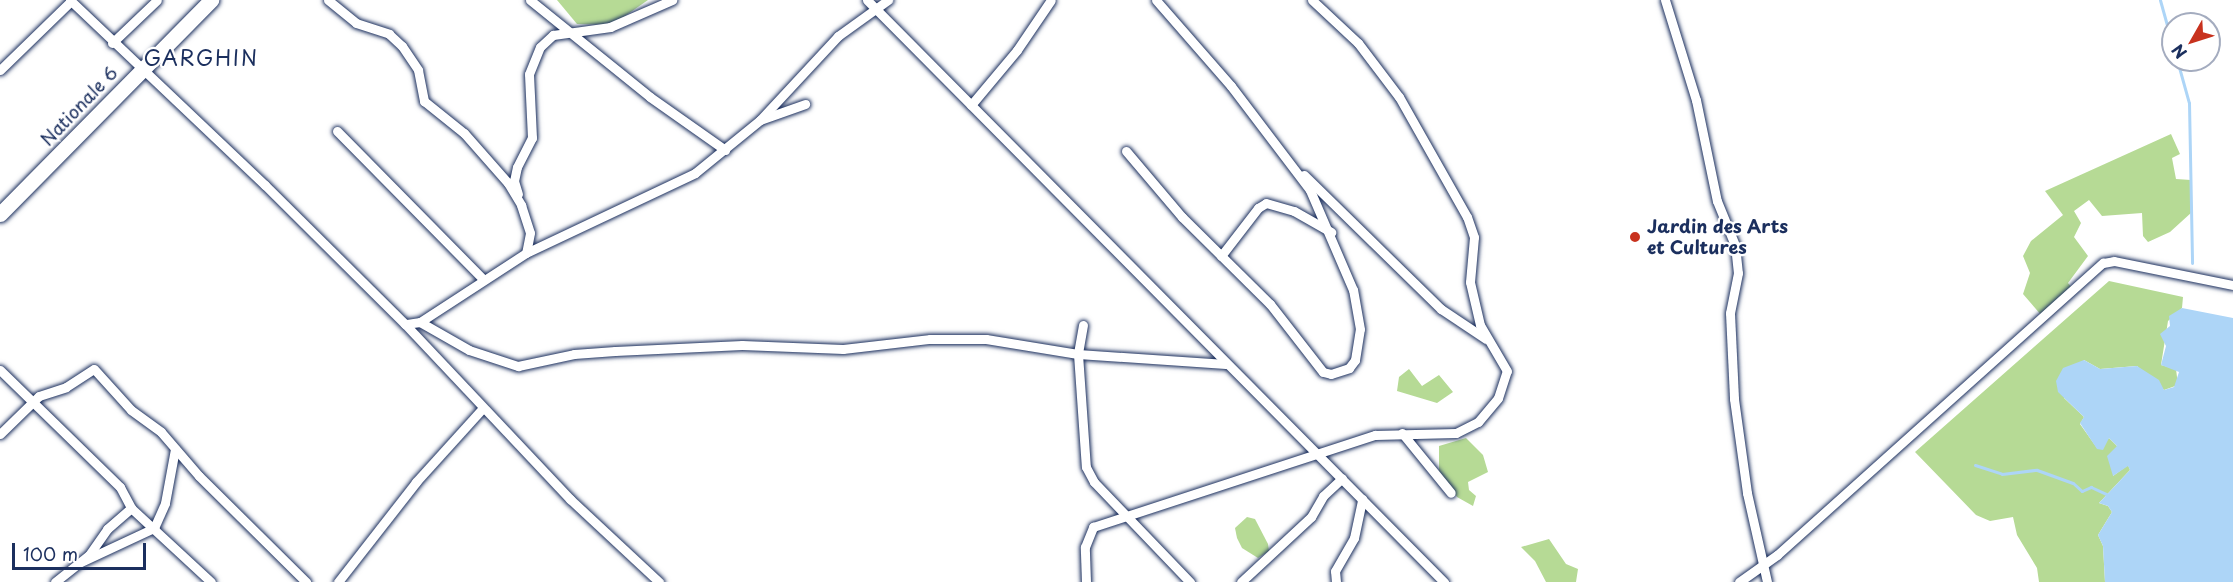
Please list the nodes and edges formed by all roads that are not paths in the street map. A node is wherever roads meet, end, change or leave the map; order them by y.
1 (157, 0) edge
2 (211, 0) edge
3 (328, 0) edge
4 (530, 0) edge
5 (672, 0) edge
6 (867, 0) edge
7 (888, 0) edge
8 (1051, 0) edge
9 (1156, 0) edge
10 (1312, 0) edge
11 (1665, 0) edge
12 (71, 1) edge
13 (874, 8) junction
14 (570, 33) junction
15 (112, 43) junction
16 (0, 70) edge
17 (141, 70) junction
18 (805, 104) dead end
19 (971, 105) junction
20 (760, 120) junction
21 (337, 131) dead end
22 (725, 150) junction
23 (1126, 151) dead end
24 (1295, 166) junction
25 (521, 205) junction
26 (0, 214) edge
27 (1331, 232) junction
28 (526, 253) junction
29 (1221, 256) junction
30 (483, 279) junction
31 (2233, 285) edge
32 (420, 322) junction
33 (405, 324) junction
34 (1083, 325) dead end
35 (1486, 339) junction
36 (1078, 354) junction
37 (1226, 364) junction
38 (0, 370) edge
39 (33, 406) junction
40 (482, 409) junction
41 (1402, 433) junction
42 (0, 434) edge
43 (175, 449) junction
44 (1319, 456) junction
45 (1342, 478) junction
46 (1451, 494) dead end
47 (1362, 499) junction
48 (130, 508) junction
49 (1125, 514) junction
50 (154, 528) junction
51 (81, 562) junction
52 (1764, 566) junction
53 (55, 582) edge
54 (211, 582) edge
55 (306, 582) edge
56 (338, 582) edge
57 (659, 582) edge
58 (1086, 582) edge
59 (1190, 582) edge
60 (1241, 582) edge
61 (1335, 582) edge
62 (1444, 582) edge
63 (1738, 582) edge
64 (1767, 582) edge

1 - 15 street
2 - 17 main road, Nationale 6
3 - 25 street
4 - 14 street
5 - 14 street
6 - 13 street
7 - 13 street
8 - 19 street
9 - 24 street
10 - 35 street
11 - 52 street
12 - 15 street
12 - 16 street
13 - 19 street
13 - 20 street
14 - 22 street
14 - 25 street
15 - 17 street
17 - 26 main road, Nationale 6
17 - 33 street
18 - 20 street
19 - 37 street
20 - 22 street
21 - 30 street
22 - 28 street
23 - 29 street
24 - 27 street
24 - 35 street
25 - 28 street
27 - 29 street
27 - 29 street
28 - 30 street
30 - 32 street
31 - 52 street
32 - 33 street
32 - 36 street
33 - 40 street
34 - 36 street
35 - 41 street
36 - 37 street
36 - 49 street
37 - 44 street
38 - 39 street
39 - 42 street
39 - 43 street
39 - 48 street
40 - 56 street
40 - 57 street
41 - 44 street
41 - 46 street
43 - 50 street
43 - 55 street
44 - 45 street
44 - 49 street
45 - 47 street
45 - 60 street
47 - 61 street
47 - 62 street
48 - 50 street
48 - 51 street
49 - 58 street
49 - 59 street
50 - 51 street
50 - 54 street
51 - 53 street
52 - 63 street
52 - 64 street

